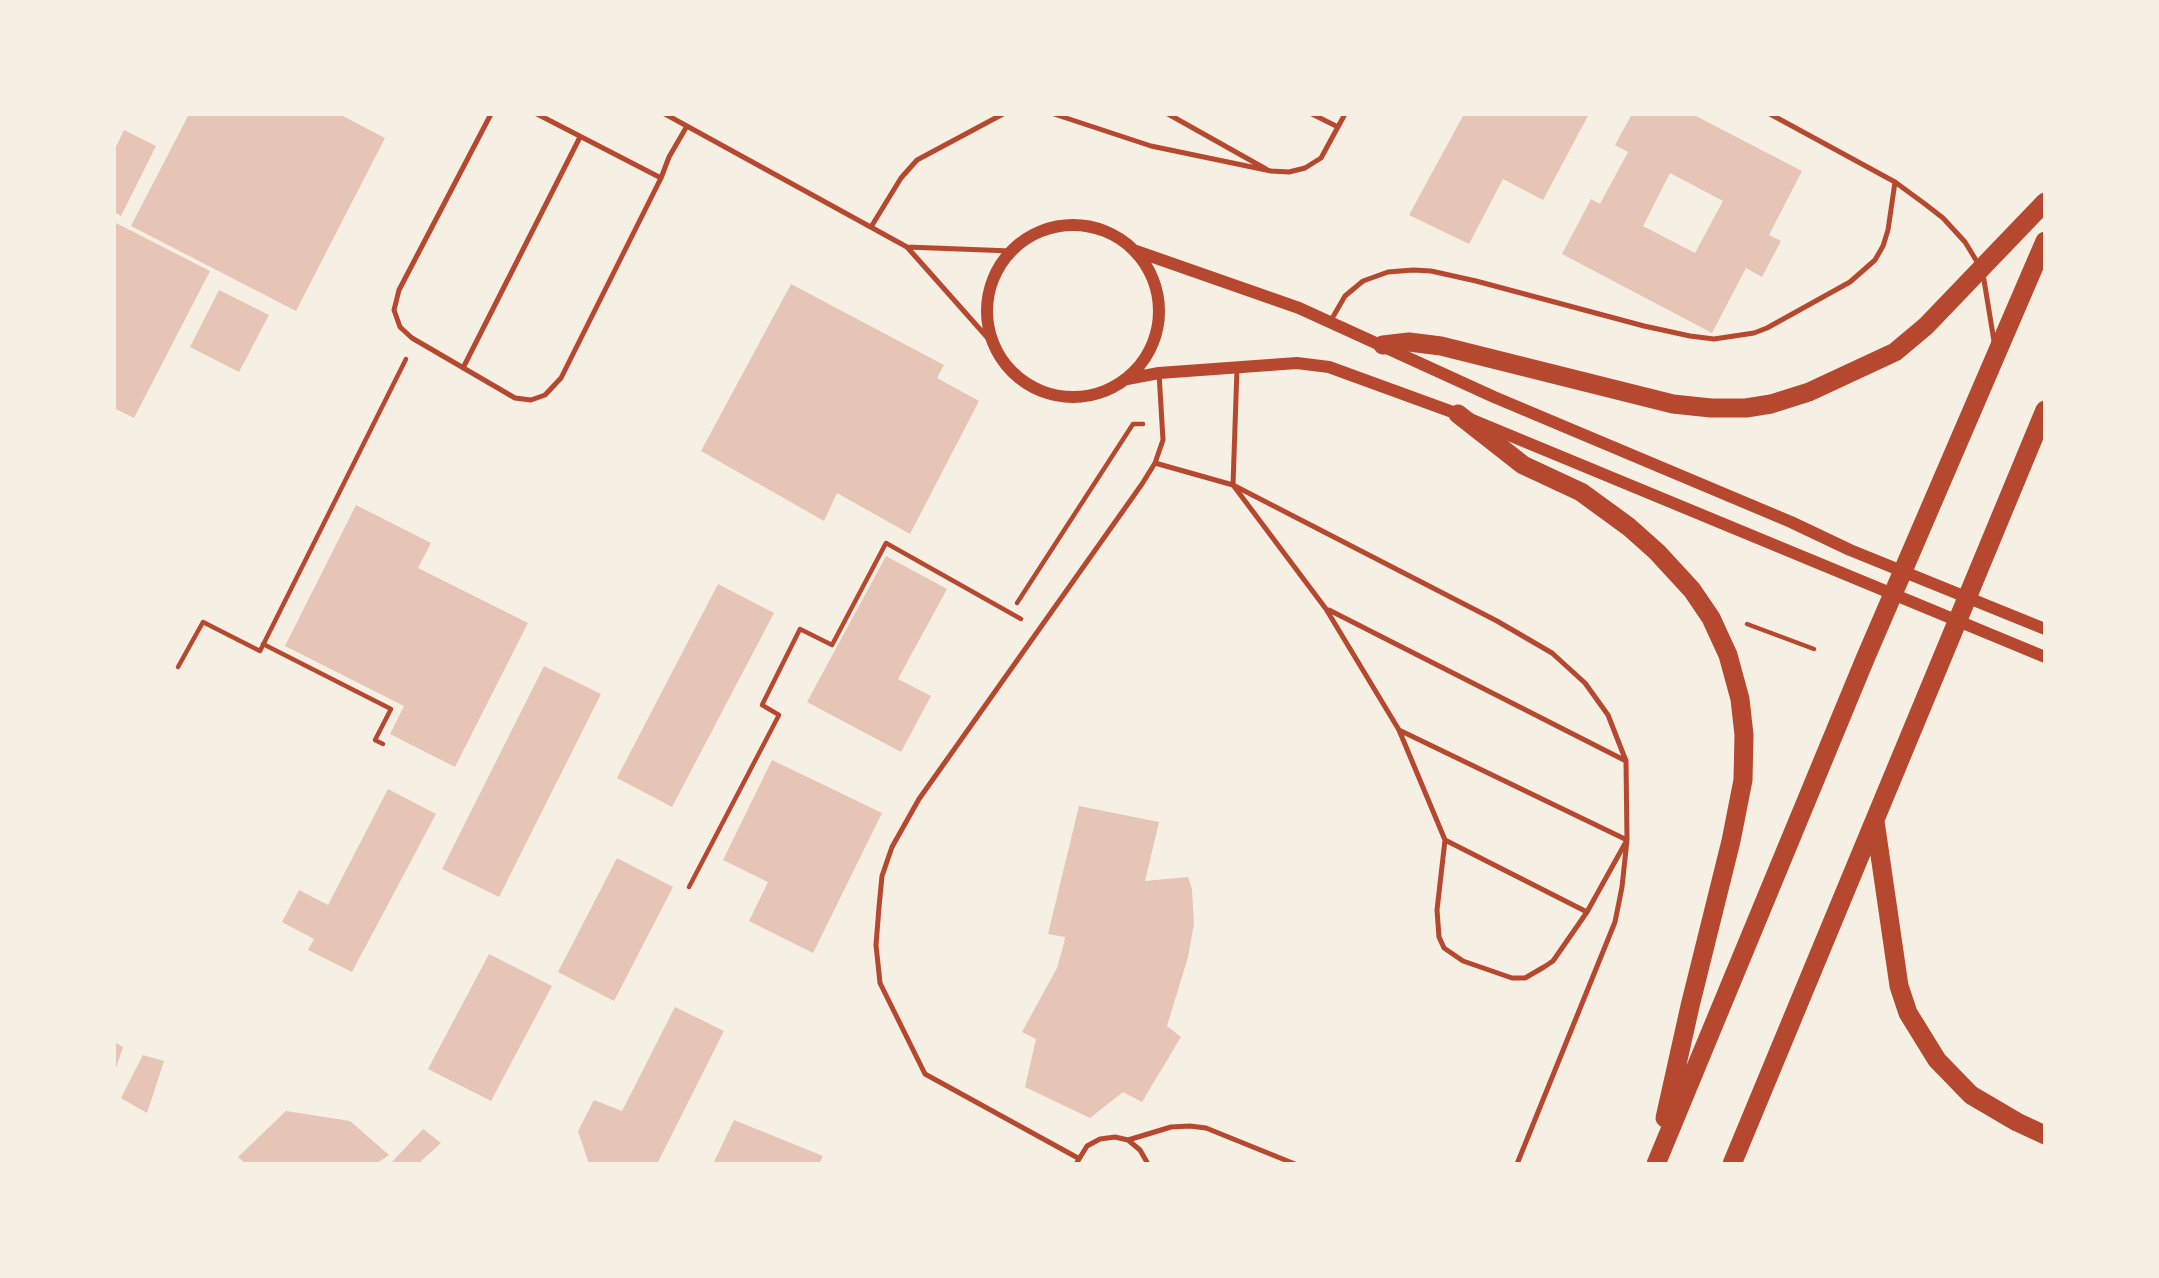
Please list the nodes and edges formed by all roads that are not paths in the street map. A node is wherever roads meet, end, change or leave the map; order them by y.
1 (491, 114) edge
2 (537, 114) edge
3 (665, 114) edge
4 (1003, 114) edge
5 (1054, 114) edge
6 (1168, 114) edge
7 (1312, 114) edge
8 (1345, 114) edge
9 (1770, 114) edge
10 (687, 126) junction
11 (1338, 128) junction
12 (580, 137) junction
13 (1271, 172) junction
14 (661, 178) junction
15 (1895, 182) junction
16 (2045, 202) edge
17 (871, 227) junction
18 (2045, 241) edge
19 (907, 247) junction
20 (1011, 251) junction
21 (1136, 251) junction
22 (1982, 270) junction
23 (1331, 322) junction
24 (994, 345) junction
25 (1383, 345) junction
26 (1997, 354) junction
27 (1237, 366) junction
28 (463, 368) junction
29 (1159, 373) junction
30 (1127, 379) junction
31 (2045, 410) edge
32 (1458, 414) junction
33 (1155, 463) junction
34 (1233, 485) junction
35 (1326, 609) junction
36 (2045, 629) edge
37 (2045, 657) edge
38 (1399, 730) junction
39 (1626, 761) junction
40 (1874, 820) junction
41 (1445, 840) junction
42 (1627, 840) junction
43 (1587, 912) junction
44 (2045, 1135) edge
45 (1128, 1140) junction
46 (1077, 1161) edge
47 (1148, 1164) edge
48 (1294, 1164) edge
49 (1517, 1164) edge
50 (1655, 1164) edge
51 (1732, 1164) edge

1 - 28 lane
2 - 12 lane
3 - 10 lane
4 - 17 lane
5 - 13 lane
6 - 13 lane
7 - 11 lane
8 - 11 lane
9 - 15 lane
10 - 14 lane
10 - 17 lane
11 - 13 lane
12 - 14 lane
12 - 28 lane
14 - 28 lane
15 - 22 lane
15 - 23 lane
16 - 22 highway
17 - 19 lane
18 - 26 highway
19 - 20 lane
19 - 24 lane
20 - 21 street
20 - 24 street
21 - 23 street
21 - 30 street
22 - 25 highway
22 - 26 lane
23 - 25 street
24 - 30 street
25 - 36 street
26 - 50 highway
27 - 29 street
27 - 32 street
27 - 34 lane
29 - 30 street
29 - 33 lane
31 - 40 highway
32 - 37 street
32 - 50 highway
33 - 34 lane
33 - 46 lane
34 - 35 lane
34 - 39 lane
35 - 38 lane
35 - 39 lane
38 - 41 lane
38 - 42 lane
39 - 42 lane
40 - 44 highway
40 - 51 highway
41 - 43 lane
41 - 43 lane
42 - 43 lane
42 - 49 lane
45 - 46 lane
45 - 47 lane
45 - 48 lane

